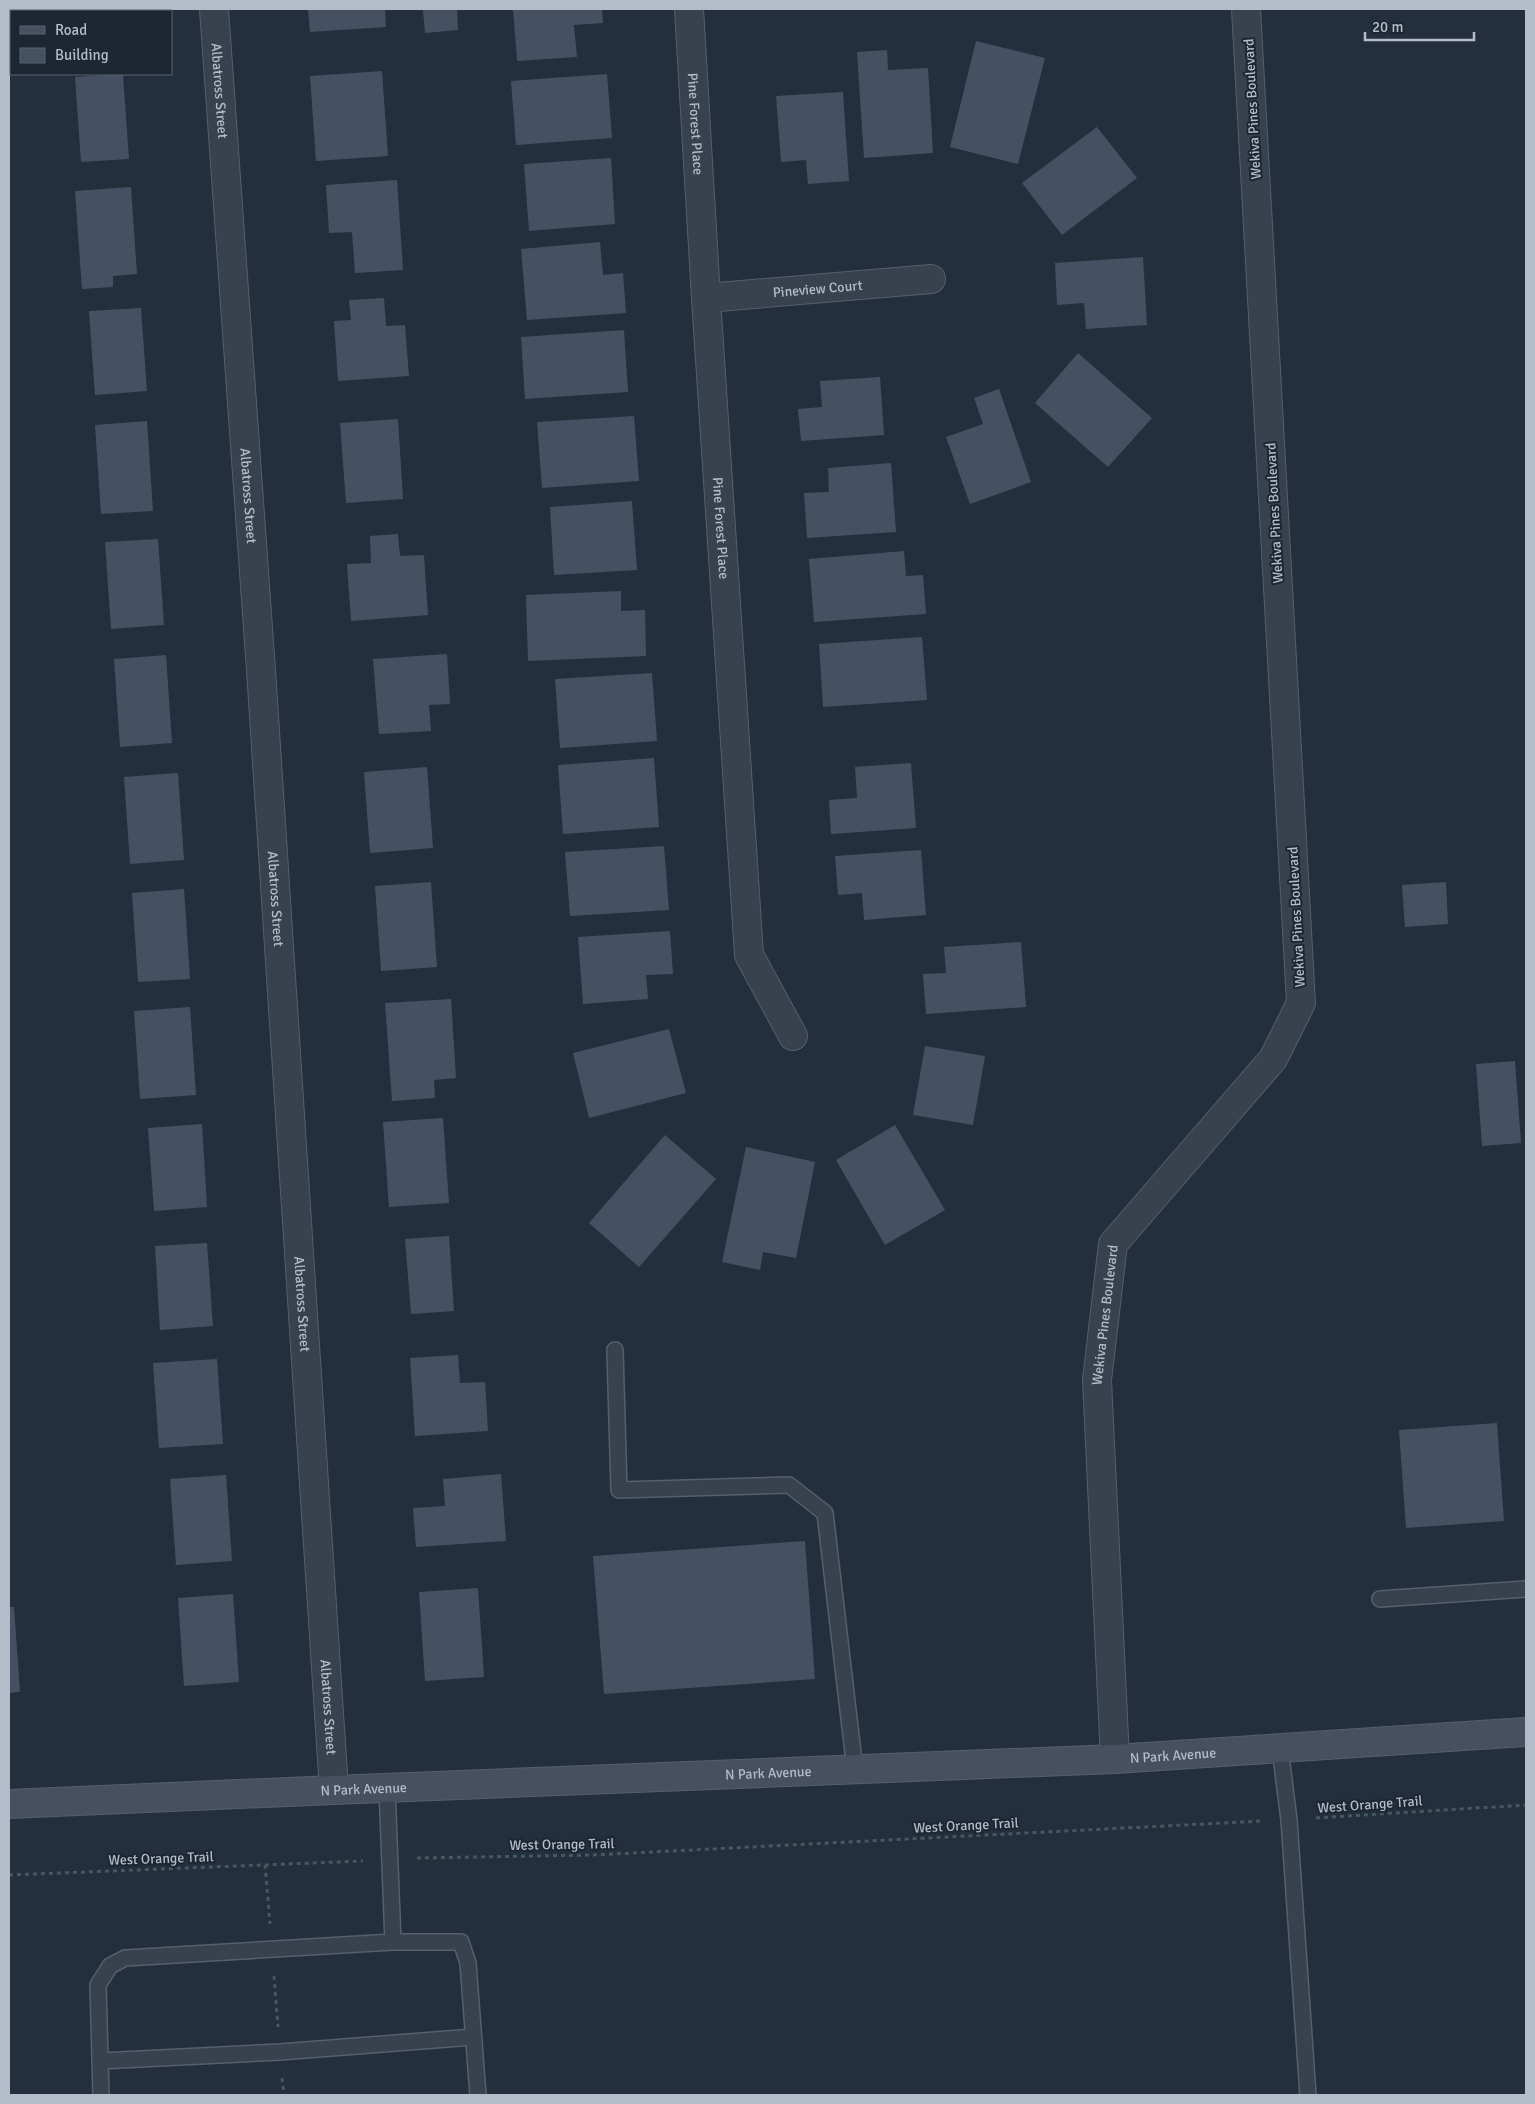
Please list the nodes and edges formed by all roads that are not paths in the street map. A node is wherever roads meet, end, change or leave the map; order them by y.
1 (214, 9) edge
2 (689, 9) edge
3 (1246, 9) edge
4 (932, 279) dead end
5 (706, 298) junction
6 (793, 1036) dead end
7 (615, 1350) dead end
8 (1526, 1589) edge
9 (1380, 1599) dead end
10 (1526, 1732) edge
11 (1280, 1748) junction
12 (1115, 1760) junction
13 (856, 1770) junction
14 (387, 1788) junction
15 (334, 1790) junction
16 (9, 1804) edge
17 (393, 1942) junction
18 (473, 2037) junction
19 (100, 2061) junction
20 (101, 2095) edge
21 (478, 2095) edge
22 (1308, 2095) edge

1 - 15 street, Albatross Street
2 - 5 street, Pine Forest Place
3 - 12 street, Wekiva Pines Boulevard
4 - 5 street, Pineview Court
5 - 6 street, Pine Forest Place
7 - 13 lane
8 - 9 lane
10 - 11 main road, N Park Avenue
11 - 12 main road, N Park Avenue
11 - 22 lane
12 - 13 main road, N Park Avenue
13 - 14 main road, N Park Avenue
14 - 15 main road, N Park Avenue
14 - 17 lane
15 - 16 main road, N Park Avenue
17 - 18 lane
17 - 19 lane
18 - 19 lane
18 - 21 lane
19 - 20 lane

